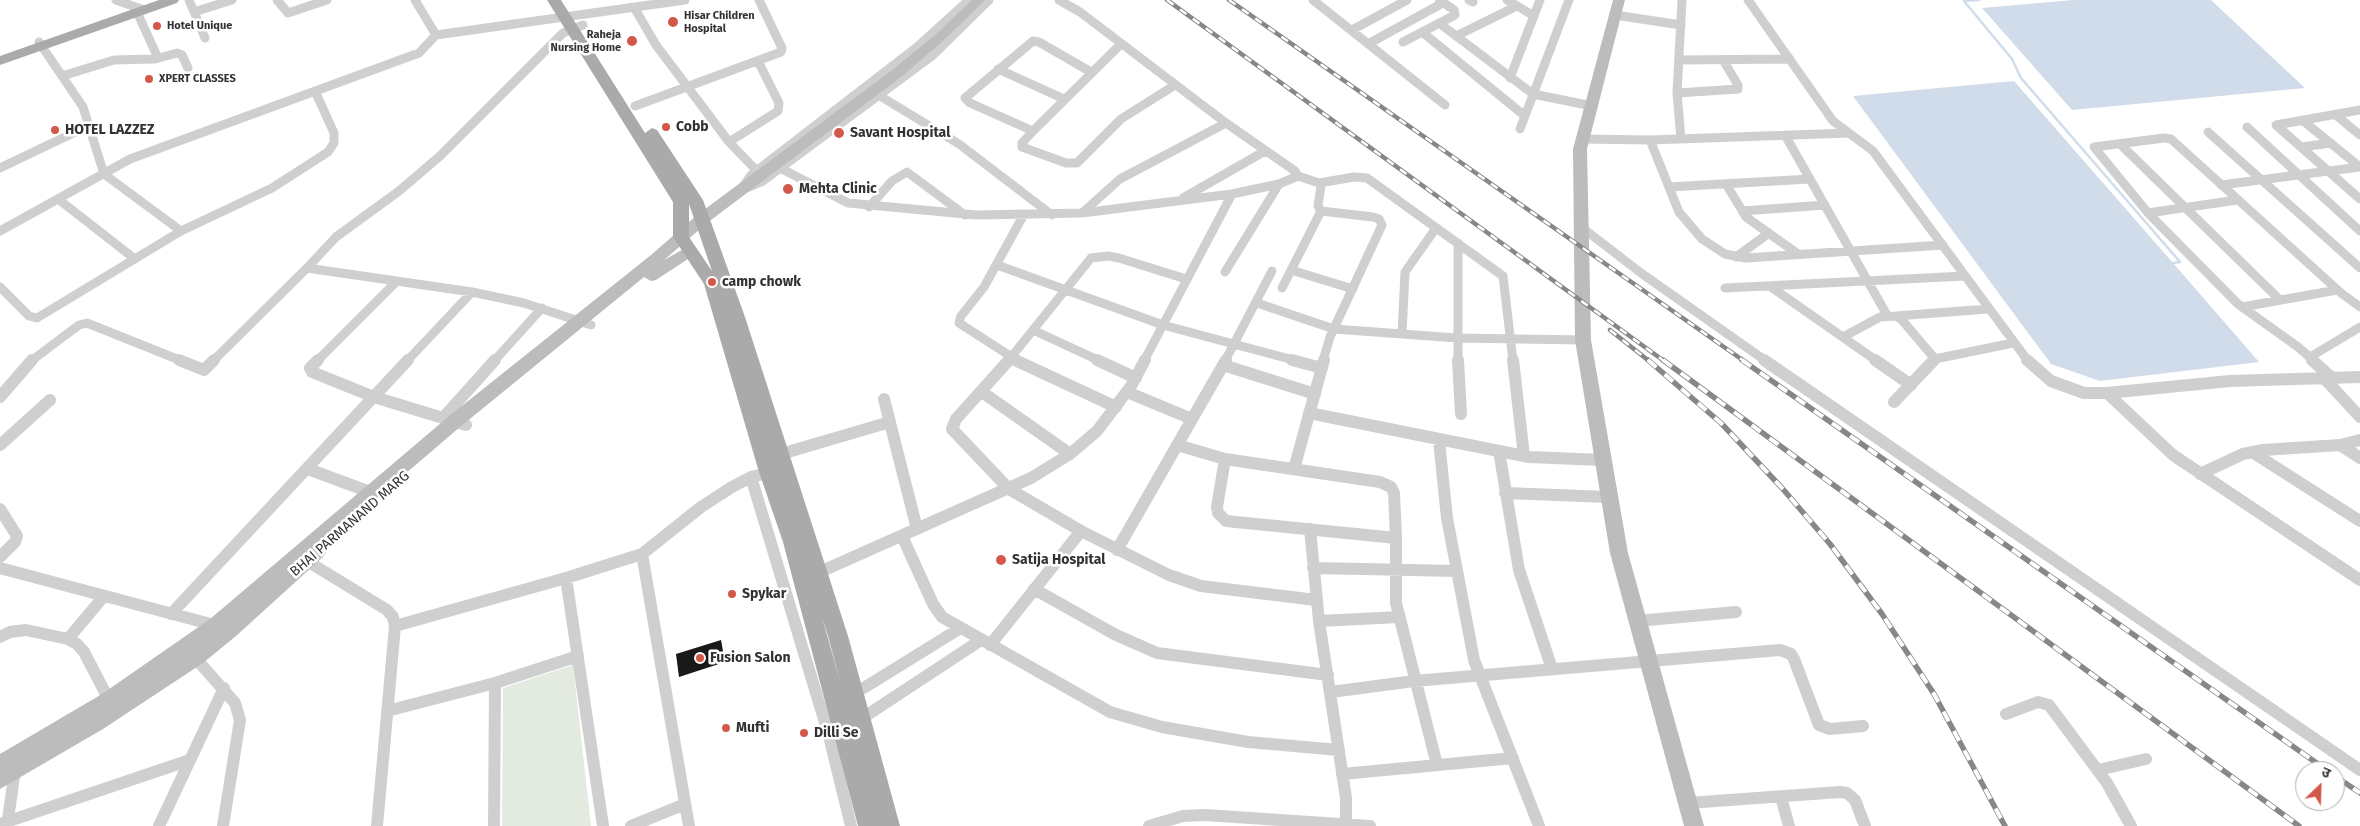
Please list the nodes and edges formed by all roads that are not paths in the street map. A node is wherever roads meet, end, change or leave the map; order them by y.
1 (116, 0) edge
2 (160, 0) edge
3 (172, 0) edge
4 (189, 0) edge
5 (232, 0) edge
6 (276, 0) edge
7 (327, 0) edge
8 (415, 0) edge
9 (554, 0) edge
10 (568, 0) edge
11 (685, 0) edge
12 (759, 0) edge
13 (969, 0) edge
14 (978, 0) edge
15 (989, 0) edge
16 (1059, 0) edge
17 (1313, 0) edge
18 (1384, 0) edge
19 (1407, 0) edge
20 (1440, 0) edge
21 (1507, 0) edge
22 (1540, 0) edge
23 (1569, 0) edge
24 (1682, 0) edge
25 (1748, 0) edge
26 (1517, 6) junction
27 (1394, 7) junction
28 (1617, 8) edge
29 (634, 9) junction
30 (140, 10) junction
31 (194, 12) junction
32 (1534, 16) junction
33 (574, 21) junction
34 (1439, 24) junction
35 (1681, 25) junction
36 (1352, 30) junction
37 (1422, 32) junction
38 (436, 35) junction
39 (1456, 36) junction
40 (206, 38) dead end
41 (1403, 42) dead end
42 (41, 44) junction
43 (1121, 44) junction
44 (1368, 44) junction
45 (0, 56) edge
46 (158, 58) junction
47 (1790, 59) junction
48 (1679, 60) junction
49 (1723, 60) junction
50 (0, 61) edge
51 (758, 62) junction
52 (188, 68) dead end
53 (998, 69) junction
54 (1091, 72) junction
55 (62, 76) junction
56 (1510, 78) junction
57 (1175, 85) junction
58 (688, 88) junction
59 (316, 91) junction
60 (1677, 93) junction
61 (1533, 94) junction
62 (880, 96) junction
63 (1064, 99) junction
64 (1445, 105) dead end
65 (635, 106) junction
66 (1592, 106) junction
67 (2359, 106) edge
68 (1525, 116) junction
69 (2337, 116) junction
70 (2302, 120) junction
71 (1226, 124) junction
72 (88, 126) junction
73 (2247, 127) dead end
74 (1520, 129) dead end
75 (1033, 131) junction
76 (2208, 132) dead end
77 (1849, 133) junction
78 (2360, 134) edge
79 (1785, 135) junction
80 (1582, 138) junction
81 (1681, 139) junction
82 (1650, 140) junction
83 (730, 142) junction
84 (2331, 143) junction
85 (2120, 144) junction
86 (2301, 147) junction
87 (1265, 151) junction
88 (0, 168) edge
89 (780, 168) junction
90 (2359, 168) edge
91 (756, 170) junction
92 (2328, 171) junction
93 (104, 174) junction
94 (2298, 174) junction
95 (1298, 176) junction
96 (1810, 179) junction
97 (2261, 180) junction
98 (1319, 183) junction
99 (1279, 184) junction
100 (1726, 184) junction
101 (2221, 185) junction
102 (1669, 187) junction
103 (742, 188) junction
104 (1232, 194) junction
105 (58, 199) junction
106 (2360, 199) edge
107 (1179, 200) junction
108 (2237, 200) junction
109 (1825, 205) junction
110 (869, 207) junction
111 (2184, 208) junction
112 (1321, 211) junction
113 (1742, 211) junction
114 (1082, 213) junction
115 (2148, 213) junction
116 (1052, 214) junction
117 (965, 215) junction
118 (1023, 216) junction
119 (702, 219) junction
120 (1580, 226) junction
121 (1436, 228) junction
122 (0, 231) edge
123 (181, 231) junction
124 (2360, 231) edge
125 (1769, 234) junction
126 (1458, 243) junction
127 (685, 244) junction
128 (1943, 245) junction
129 (1850, 250) junction
130 (1798, 254) junction
131 (1736, 258) junction
132 (135, 259) junction
133 (997, 265) junction
134 (307, 268) junction
135 (2360, 268) edge
136 (1291, 270) junction
137 (1272, 271) dead end
138 (1225, 272) dead end
139 (1964, 276) junction
140 (1186, 279) junction
141 (1866, 280) junction
142 (396, 281) junction
143 (0, 287) edge
144 (1771, 287) junction
145 (1064, 288) junction
146 (1282, 288) dead end
147 (1725, 288) dead end
148 (1353, 289) junction
149 (2337, 290) junction
150 (472, 292) junction
151 (2280, 300) junction
152 (1258, 303) junction
153 (2359, 305) edge
154 (2242, 307) junction
155 (542, 308) junction
156 (1988, 309) junction
157 (1892, 315) junction
158 (586, 322) junction
159 (1163, 325) junction
160 (1334, 328) junction
161 (1033, 330) junction
162 (2359, 331) edge
163 (1402, 334) junction
164 (1843, 337) junction
165 (1458, 338) junction
166 (1512, 339) junction
167 (1583, 340) junction
168 (2013, 343) junction
169 (1234, 344) junction
170 (2310, 357) junction
171 (1011, 358) junction
172 (1935, 359) junction
173 (1223, 365) junction
174 (1322, 368) junction
175 (2360, 377) edge
176 (1136, 378) junction
177 (2328, 378) junction
178 (1912, 384) junction
179 (982, 392) junction
180 (1127, 392) junction
181 (1315, 394) junction
182 (2107, 394) junction
183 (0, 396) edge
184 (374, 397) junction
185 (884, 398) dead end
186 (50, 400) dead end
187 (1894, 402) dead end
188 (1116, 407) junction
189 (1309, 413) junction
190 (1461, 414) dead end
191 (2360, 417) edge
192 (1192, 419) junction
193 (454, 422) junction
194 (890, 422) junction
195 (2360, 440) edge
196 (1439, 441) junction
197 (0, 445) edge
198 (1178, 445) junction
199 (2340, 445) junction
200 (1499, 451) junction
201 (2252, 452) junction
202 (1070, 454) junction
203 (1524, 456) junction
204 (2360, 458) edge
205 (1225, 459) junction
206 (1602, 460) junction
207 (783, 462) junction
208 (308, 469) junction
209 (1294, 470) junction
210 (759, 474) junction
211 (2200, 474) junction
212 (1009, 488) junction
213 (370, 492) junction
214 (1505, 493) junction
215 (1608, 497) junction
216 (0, 509) edge
217 (2360, 521) edge
218 (917, 529) junction
219 (1310, 530) junction
220 (1081, 531) junction
221 (902, 536) junction
222 (1396, 538) junction
223 (1117, 550) junction
224 (642, 554) junction
225 (0, 557) edge
226 (307, 561) junction
227 (0, 568) edge
228 (1313, 568) junction
229 (1395, 570) junction
230 (1457, 571) junction
231 (818, 572) junction
232 (566, 578) junction
233 (802, 579) junction
234 (2360, 580) edge
235 (1034, 589) junction
236 (104, 596) junction
237 (1316, 600) junction
238 (1736, 612) dead end
239 (171, 614) junction
240 (1399, 617) junction
241 (1319, 621) junction
242 (1637, 621) junction
243 (395, 626) junction
244 (223, 628) junction
245 (959, 629) junction
246 (0, 637) edge
247 (68, 639) junction
248 (986, 642) junction
249 (191, 652) junction
250 (578, 656) junction
251 (1648, 660) junction
252 (1552, 670) junction
253 (1328, 675) junction
254 (1481, 677) junction
255 (1414, 682) junction
256 (495, 684) junction
257 (224, 688) junction
258 (1331, 692) junction
259 (854, 694) junction
260 (109, 700) junction
261 (387, 712) junction
262 (2006, 714) dead end
263 (861, 720) junction
264 (1863, 726) dead end
265 (1339, 750) junction
266 (1513, 758) junction
267 (2146, 759) dead end
268 (190, 760) junction
269 (1437, 765) junction
270 (2098, 770) junction
271 (2360, 770) edge
272 (5, 771) edge
273 (1342, 774) junction
274 (1780, 796) junction
275 (685, 804) junction
276 (1688, 804) junction
277 (1204, 820) edge
278 (5, 824) edge
279 (1302, 824) edge
280 (1346, 825) edge
281 (160, 826) edge
282 (223, 826) edge
283 (377, 826) edge
284 (494, 826) edge
285 (603, 826) edge
286 (631, 826) edge
287 (689, 826) edge
288 (852, 826) edge
289 (869, 826) edge
290 (889, 826) edge
291 (1149, 826) edge
292 (1370, 826) edge
293 (1539, 826) edge
294 (1694, 826) edge
295 (1789, 826) edge
296 (1865, 826) edge
297 (2131, 826) edge

1 - 30 street
2 - 30 main road
3 - 30 main road
4 - 31 street
5 - 31 street
6 - 7 street
8 - 38 street
9 - 33 main road
10 - 33 main road
11 - 29 street
12 - 51 street
13 - 91 street
14 - 103 street, BHAI PARMANAND MARG
15 - 62 street
16 - 43 street
17 - 36 street
18 - 27 street
19 - 27 street
20 - 34 street
20 - 44 street
21 - 26 street
22 - 32 street
23 - 61 street
24 - 35 street
25 - 47 street
26 - 32 street
26 - 39 street
27 - 36 street
28 - 35 street
28 - 66 street
29 - 33 street
29 - 58 street
30 - 42 main road
30 - 46 street
31 - 40 street
32 - 56 street
33 - 38 street
33 - 65 main road
33 - 127 main road
33 - 134 street
34 - 37 street
34 - 39 street
35 - 48 street
36 - 44 street
37 - 41 street
37 - 68 street
38 - 59 street
39 - 56 street
42 - 45 main road
42 - 50 main road
42 - 55 street
43 - 54 street
43 - 57 street
44 - 64 street
46 - 52 street
46 - 55 street
47 - 49 street
47 - 77 street
48 - 49 street
48 - 60 street
49 - 60 street
51 - 58 street
51 - 83 street
53 - 54 street
53 - 63 street
53 - 75 street
54 - 63 street
55 - 72 street
56 - 61 street
57 - 71 street
57 - 75 street
58 - 65 street
58 - 83 street
59 - 93 street
59 - 123 street
60 - 81 street
61 - 66 street
61 - 68 street
62 - 89 street
62 - 116 street
63 - 75 street
65 - 119 main road
66 - 80 street
67 - 69 street
68 - 74 street
69 - 70 street
69 - 78 street
70 - 84 street
70 - 86 street
71 - 87 street
71 - 114 street
72 - 88 street
72 - 93 street
73 - 94 street
76 - 97 street
77 - 79 street
77 - 128 street
79 - 81 street
79 - 96 street
80 - 82 street
80 - 120 street
81 - 82 street
82 - 102 street
83 - 91 street
84 - 86 street
84 - 90 street
85 - 101 street
85 - 111 street
85 - 115 street
86 - 92 street
87 - 95 street
87 - 107 street
89 - 103 street
89 - 110 street
90 - 92 street
91 - 103 street
92 - 94 street
92 - 106 street
93 - 105 street
93 - 123 street
94 - 97 street
94 - 124 street
95 - 98 street
95 - 99 street
96 - 100 street
96 - 109 street
97 - 101 street
97 - 135 street
98 - 112 street
98 - 121 street
99 - 104 street
99 - 138 street
100 - 102 street
100 - 113 street
101 - 108 street
102 - 131 street
103 - 119 street, BHAI PARMANAND MARG
104 - 107 street
104 - 140 street
105 - 122 street
105 - 132 street
107 - 114 street
108 - 111 street
108 - 149 street
109 - 113 street
109 - 129 street
110 - 117 street
110 - 117 street
111 - 115 street
111 - 151 street
112 - 136 street
112 - 148 street
113 - 125 street
114 - 116 street
115 - 154 street
116 - 118 street
117 - 118 street
118 - 133 street
119 - 127 street, BHAI PARMANAND MARG
119 - 207 main road
120 - 167 street
120 - 271 street
121 - 126 street
121 - 163 street
123 - 132 street
125 - 130 street
125 - 131 street
126 - 165 street
126 - 166 street
127 - 158 street, BHAI PARMANAND MARG
127 - 210 main road
128 - 129 street
128 - 139 street
129 - 130 street
129 - 141 street
130 - 131 street
132 - 143 street
133 - 145 street
133 - 171 street
134 - 142 street
134 - 183 street
136 - 146 street
136 - 148 street
137 - 152 street
139 - 141 street
139 - 156 street
140 - 145 street
140 - 159 street
141 - 144 street
141 - 157 street
142 - 150 street
142 - 184 street
144 - 147 street
144 - 164 street
145 - 159 street
145 - 161 street
148 - 160 street
149 - 151 street
149 - 153 street
150 - 155 street
150 - 184 street
151 - 154 street
152 - 160 street
152 - 169 street
154 - 170 street
155 - 158 street
155 - 193 street
156 - 157 street
156 - 168 street
157 - 164 street
157 - 172 street
158 - 193 street, BHAI PARMANAND MARG
159 - 169 street
159 - 176 street
160 - 163 street
160 - 174 street
161 - 171 street
161 - 176 street
162 - 170 street
163 - 165 street
164 - 178 street
165 - 166 street
165 - 190 street
166 - 167 street
166 - 203 street
167 - 206 street
168 - 172 street
168 - 182 street
169 - 173 street
169 - 174 street
170 - 177 street
171 - 179 street
171 - 188 street
172 - 178 street
173 - 181 street
173 - 192 street
174 - 181 street
175 - 177 street
176 - 180 street
177 - 182 street
177 - 191 street
178 - 187 street
179 - 202 street
179 - 212 street
180 - 188 street
180 - 192 street
181 - 189 street
182 - 211 street
184 - 193 street
184 - 208 street
185 - 194 street
186 - 197 street
188 - 202 street
189 - 196 street
189 - 209 street
192 - 198 street
193 - 213 street, BHAI PARMANAND MARG
193 - 226 street, BHAI PARMANAND MARG
194 - 207 street
194 - 218 street
195 - 199 street
196 - 200 street
196 - 230 street
198 - 205 street
198 - 223 street
199 - 201 street
199 - 204 street
200 - 203 street
200 - 214 street
201 - 211 street
201 - 217 street
202 - 212 street
203 - 206 street
205 - 209 street
205 - 219 street
206 - 215 street
207 - 210 street
207 - 231 main road
208 - 213 street
208 - 239 street
209 - 222 street
210 - 224 street
210 - 233 main road
210 - 288 street
211 - 234 street
212 - 218 street
212 - 220 street
213 - 244 street, BHAI PARMANAND MARG
214 - 215 street
214 - 252 street
215 - 242 street
216 - 225 street
218 - 221 street
219 - 222 street
219 - 228 street
220 - 223 street
220 - 235 street
221 - 231 street
221 - 245 street
222 - 229 street
223 - 237 street
224 - 232 street
224 - 275 street
226 - 243 street
226 - 244 street, BHAI PARMANAND MARG
227 - 236 street
228 - 229 street
228 - 237 street
229 - 230 street
229 - 240 street
230 - 254 street
231 - 233 street
231 - 259 main road
232 - 243 street
232 - 250 street
233 - 289 main road
235 - 248 street
235 - 253 street
236 - 239 street
236 - 247 street
237 - 241 street
238 - 242 street
239 - 244 street
240 - 241 street
240 - 255 street
241 - 253 street
242 - 251 street
243 - 261 street
244 - 249 street, BHAI PARMANAND MARG
245 - 248 street
245 - 259 street
246 - 247 street
247 - 260 street
248 - 263 street
248 - 265 street
249 - 257 street
249 - 260 street, BHAI PARMANAND MARG
249 - 272 street, BHAI PARMANAND MARG
250 - 256 street
250 - 285 street
251 - 252 street
251 - 264 street
251 - 276 street
252 - 254 street
253 - 258 street
254 - 255 street
254 - 266 street
255 - 258 street
255 - 269 street
256 - 261 street
256 - 284 street
257 - 268 street
257 - 282 street
258 - 265 street
259 - 263 main road
260 - 272 street, BHAI PARMANAND MARG
261 - 283 street
262 - 270 street
263 - 290 main road
265 - 273 street
266 - 269 street
266 - 293 street
267 - 270 street
268 - 278 street
268 - 281 street
269 - 273 street
270 - 297 street
272 - 278 street
273 - 280 street
274 - 276 street
274 - 295 street
274 - 296 street
275 - 286 street
275 - 287 street
276 - 294 street
277 - 279 street
277 - 291 street
279 - 280 street
280 - 292 street

